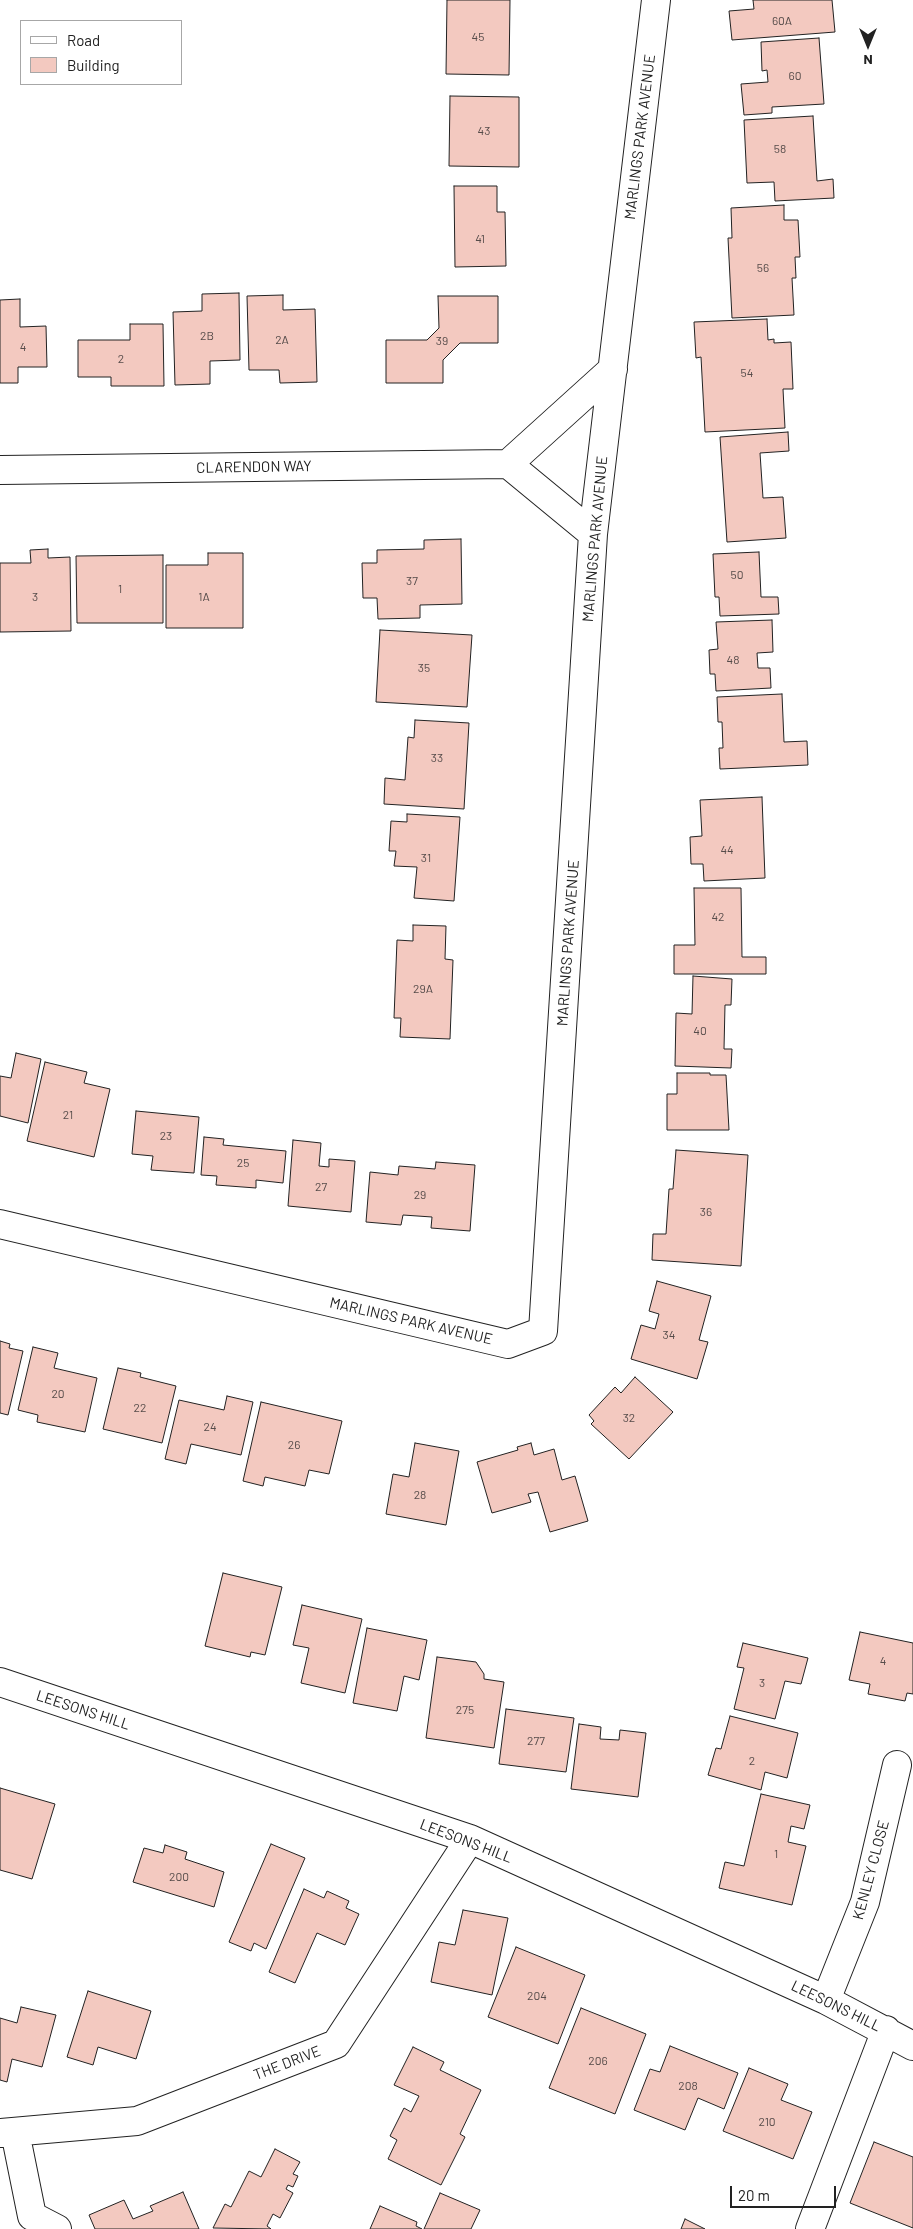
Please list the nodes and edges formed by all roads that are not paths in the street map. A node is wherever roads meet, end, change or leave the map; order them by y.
1 (656, 0) edge
2 (613, 369) junction
3 (508, 464) junction
4 (0, 470) edge
5 (594, 534) junction
6 (0, 1224) edge
7 (0, 1682) edge
8 (898, 1765) dead end
9 (470, 1839) junction
10 (826, 2000) junction
11 (886, 2030) junction
12 (913, 2046) edge
13 (7, 2133) edge
14 (57, 2229) edge
15 (810, 2229) edge

1 - 2 street, MARLINGS PARK AVENUE
2 - 3 street
2 - 5 street, MARLINGS PARK AVENUE
3 - 4 street, CLARENDON WAY
3 - 5 street
5 - 6 street, MARLINGS PARK AVENUE
7 - 9 street, LEESONS HILL
8 - 10 street, KENLEY CLOSE
9 - 10 street, LEESONS HILL
9 - 13 street, THE DRIVE
10 - 11 street, LEESONS HILL
11 - 12 street, LEESONS HILL
11 - 15 street
13 - 14 street

